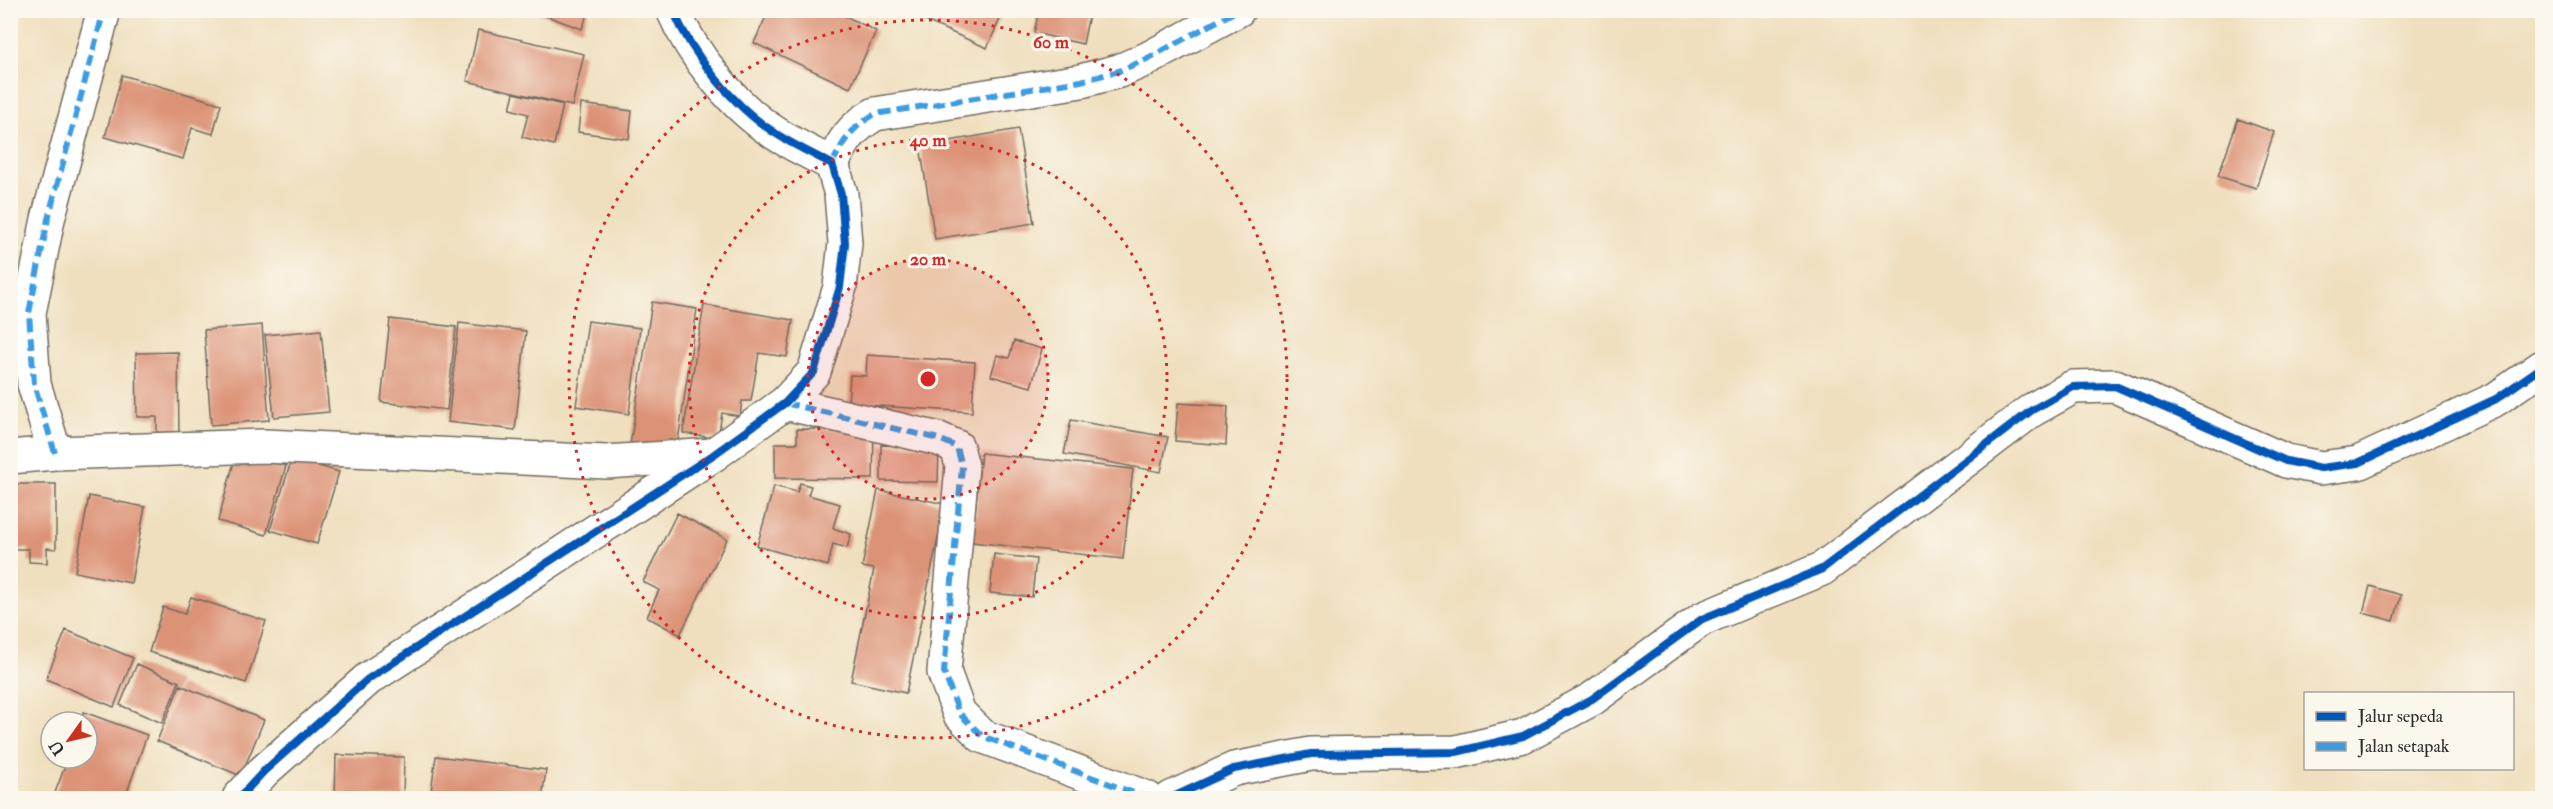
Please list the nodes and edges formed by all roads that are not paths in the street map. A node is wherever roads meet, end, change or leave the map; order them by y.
1 (104, 10) edge
2 (673, 10) edge
3 (1238, 10) edge
4 (831, 164) junction
5 (2542, 367) edge
6 (785, 403) junction
7 (55, 453) junction
8 (713, 455) junction
9 (10, 457) edge
10 (239, 798) edge
11 (1147, 798) edge
12 (1171, 798) edge

1 - 7 street
2 - 4 street
3 - 4 street
4 - 6 street
5 - 12 street
6 - 8 street
6 - 11 street
7 - 8 street
7 - 9 street
8 - 10 street

